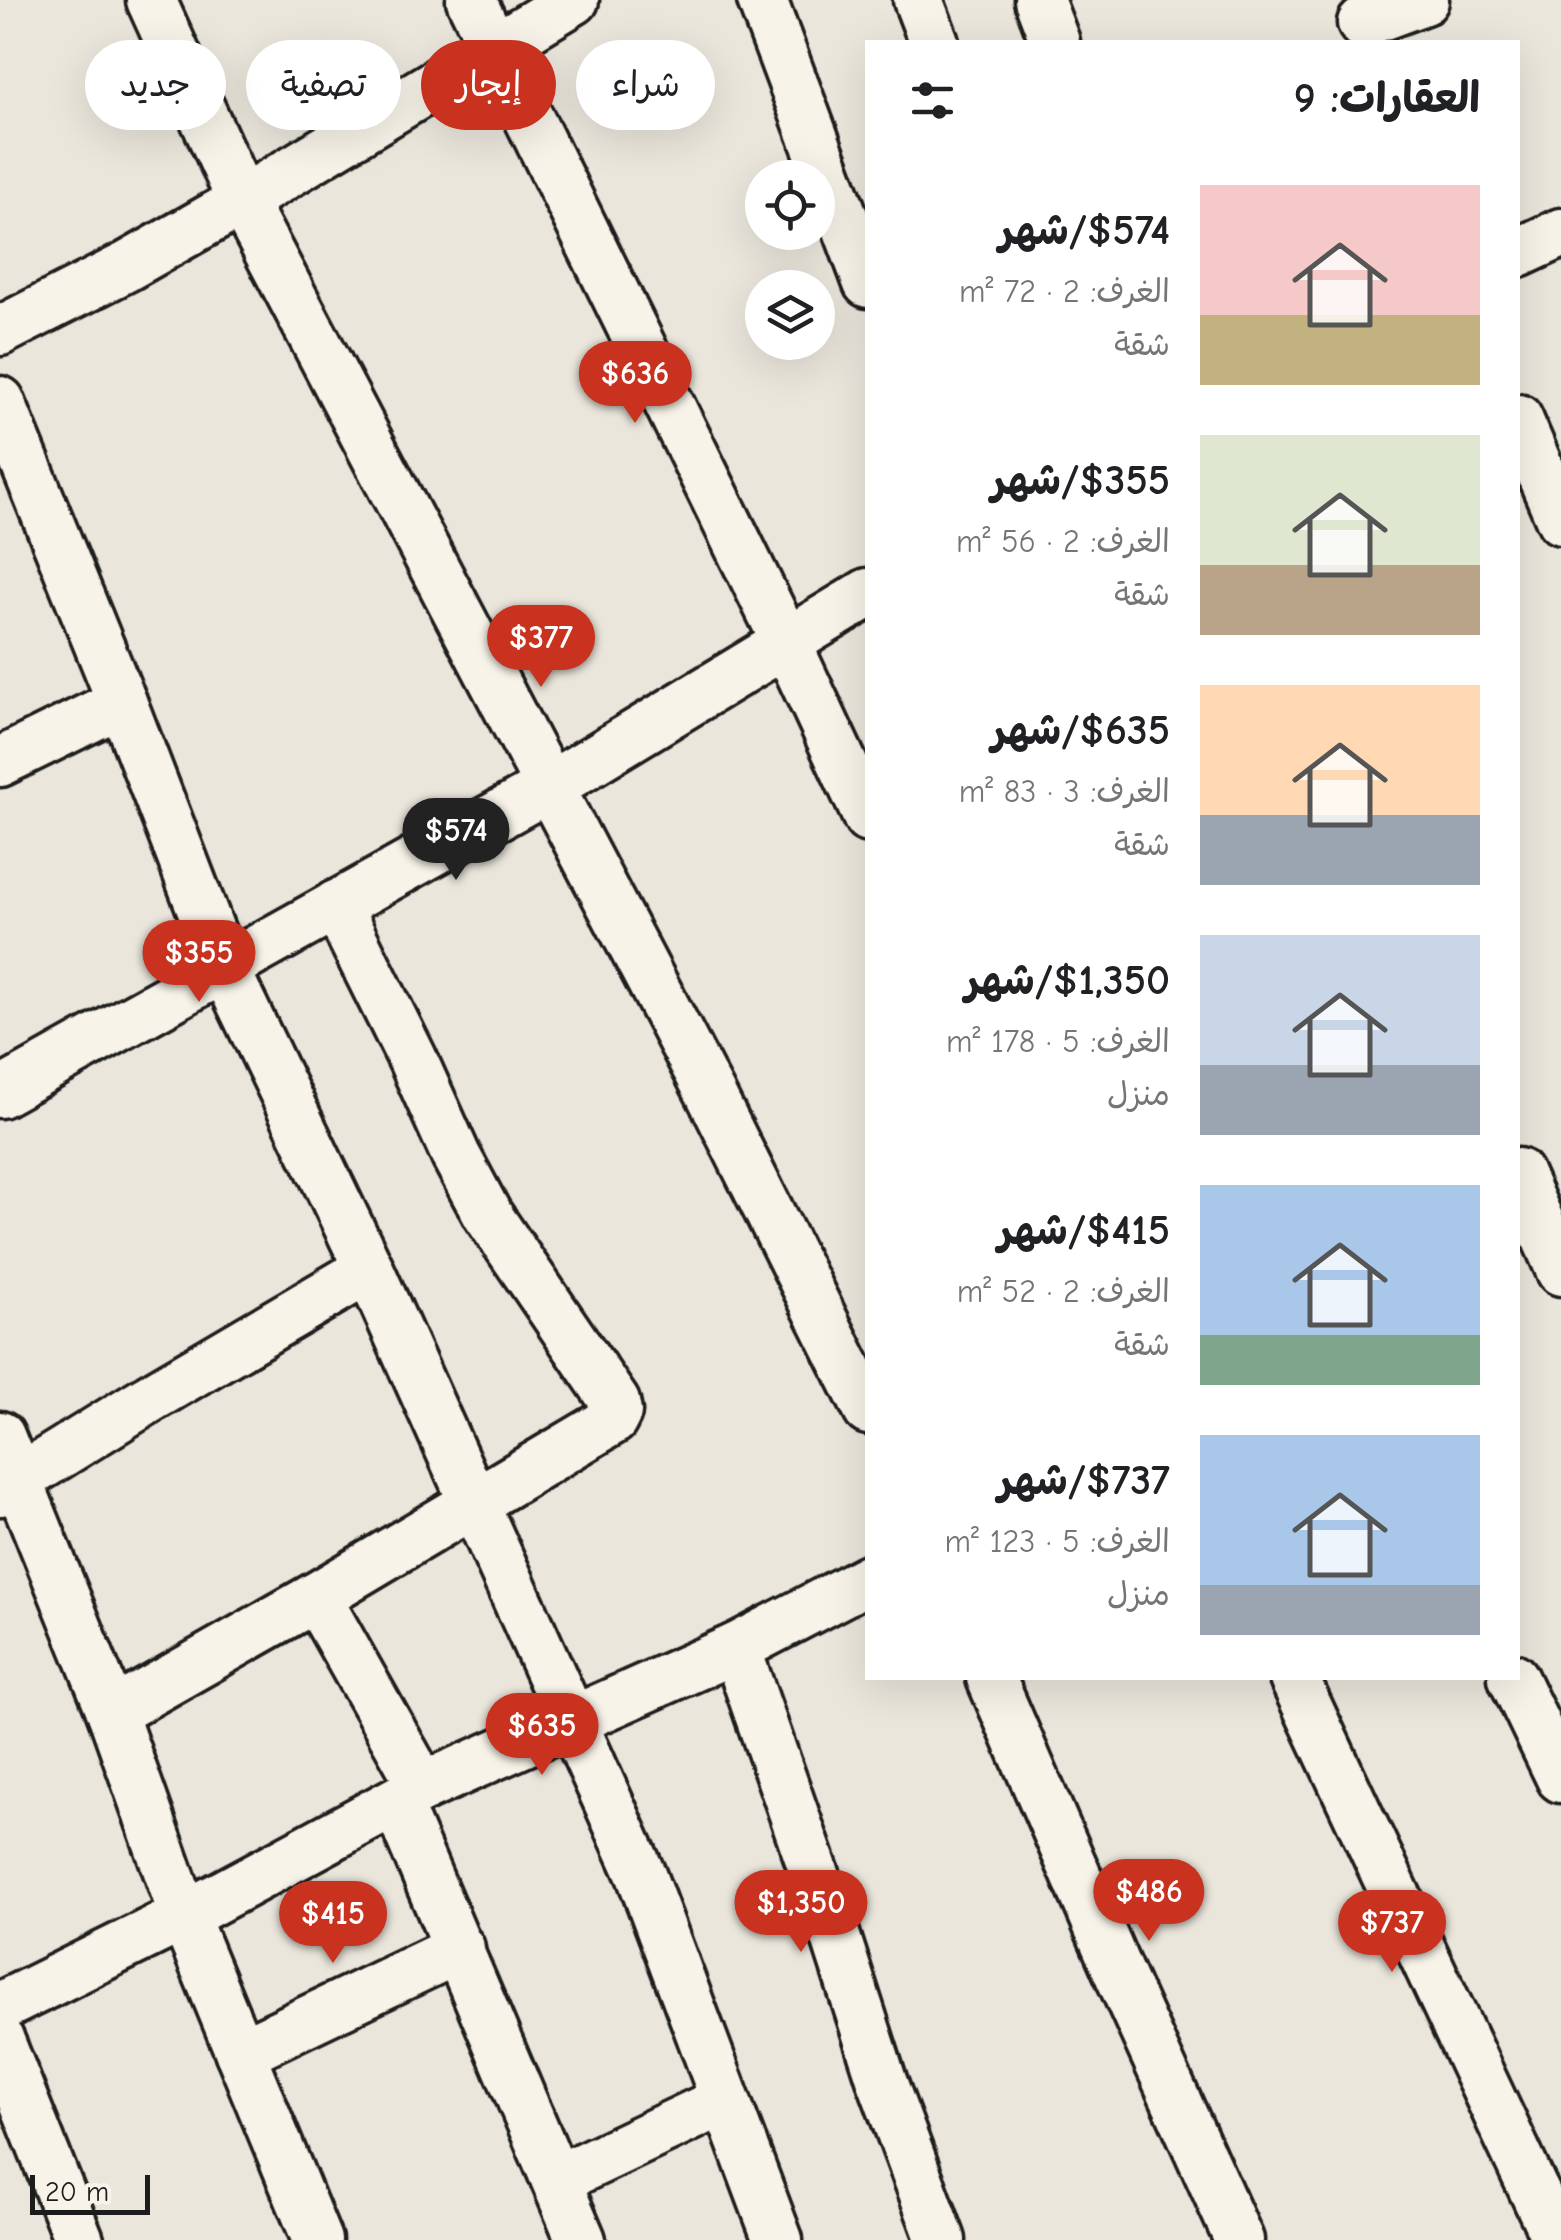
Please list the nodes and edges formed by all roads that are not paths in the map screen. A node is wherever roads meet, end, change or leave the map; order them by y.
1 (151, 0) edge
2 (471, 0) edge
3 (574, 0) edge
4 (762, 0) edge
5 (918, 0) edge
6 (1039, 0) edge
7 (1424, 0) edge
8 (1362, 22) edge
9 (491, 40) edge
10 (503, 40) edge
11 (933, 40) edge
12 (1054, 40) edge
13 (421, 90) edge
14 (534, 130) edge
15 (242, 201) junction
16 (1561, 233) edge
17 (1520, 251) edge
18 (865, 274) edge
19 (0, 331) edge
20 (0, 402) edge
21 (1520, 424) edge
22 (1561, 520) edge
23 (865, 596) edge
24 (787, 644) junction
25 (122, 702) junction
26 (0, 762) edge
27 (549, 787) junction
28 (865, 812) edge
29 (336, 905) junction
30 (224, 966) junction
31 (0, 1093) edge
32 (1520, 1178) edge
33 (1546, 1244) edge
34 (369, 1269) junction
35 (865, 1404) edge
36 (0, 1436) edge
37 (9, 1486) edge
38 (474, 1503) junction
39 (865, 1581) edge
40 (316, 1598) junction
41 (736, 1648) junction
42 (992, 1680) edge
43 (1295, 1680) edge
44 (1514, 1680) edge
45 (112, 1712) junction
46 (573, 1723) junction
47 (1561, 1778) edge
48 (410, 1795) junction
49 (184, 1916) junction
50 (460, 1948) junction
51 (0, 2007) edge
52 (0, 2041) edge
53 (240, 2053) junction
54 (725, 2100) junction
55 (556, 2180) junction
56 (79, 2240) edge
57 (317, 2240) edge
58 (581, 2240) edge
59 (778, 2240) edge
60 (941, 2240) edge
61 (1240, 2240) edge
62 (1557, 2240) edge

1 - 15 street
2 - 9 street
3 - 10 street
4 - 18 street
5 - 11 street
6 - 12 street
7 - 8 street
13 - 15 street
14 - 24 street
15 - 19 street
15 - 27 street
16 - 17 street
20 - 25 street
21 - 22 street
23 - 24 street
24 - 27 street
24 - 28 street
25 - 26 street
25 - 30 street
27 - 29 street
27 - 35 street
29 - 30 street
29 - 38 street
30 - 31 street
30 - 34 street
32 - 33 street
34 - 37 street
34 - 38 street
36 - 37 street
37 - 45 street
38 - 40 street
38 - 46 street
39 - 41 street
40 - 45 street
40 - 48 street
41 - 46 street
41 - 60 street
42 - 61 street
43 - 62 street
44 - 47 street
45 - 49 street
46 - 48 street
46 - 54 street
48 - 49 street
48 - 50 street
49 - 51 street
49 - 53 street
50 - 53 street
50 - 55 street
52 - 56 street
53 - 57 street
54 - 55 street
54 - 59 street
55 - 58 street

